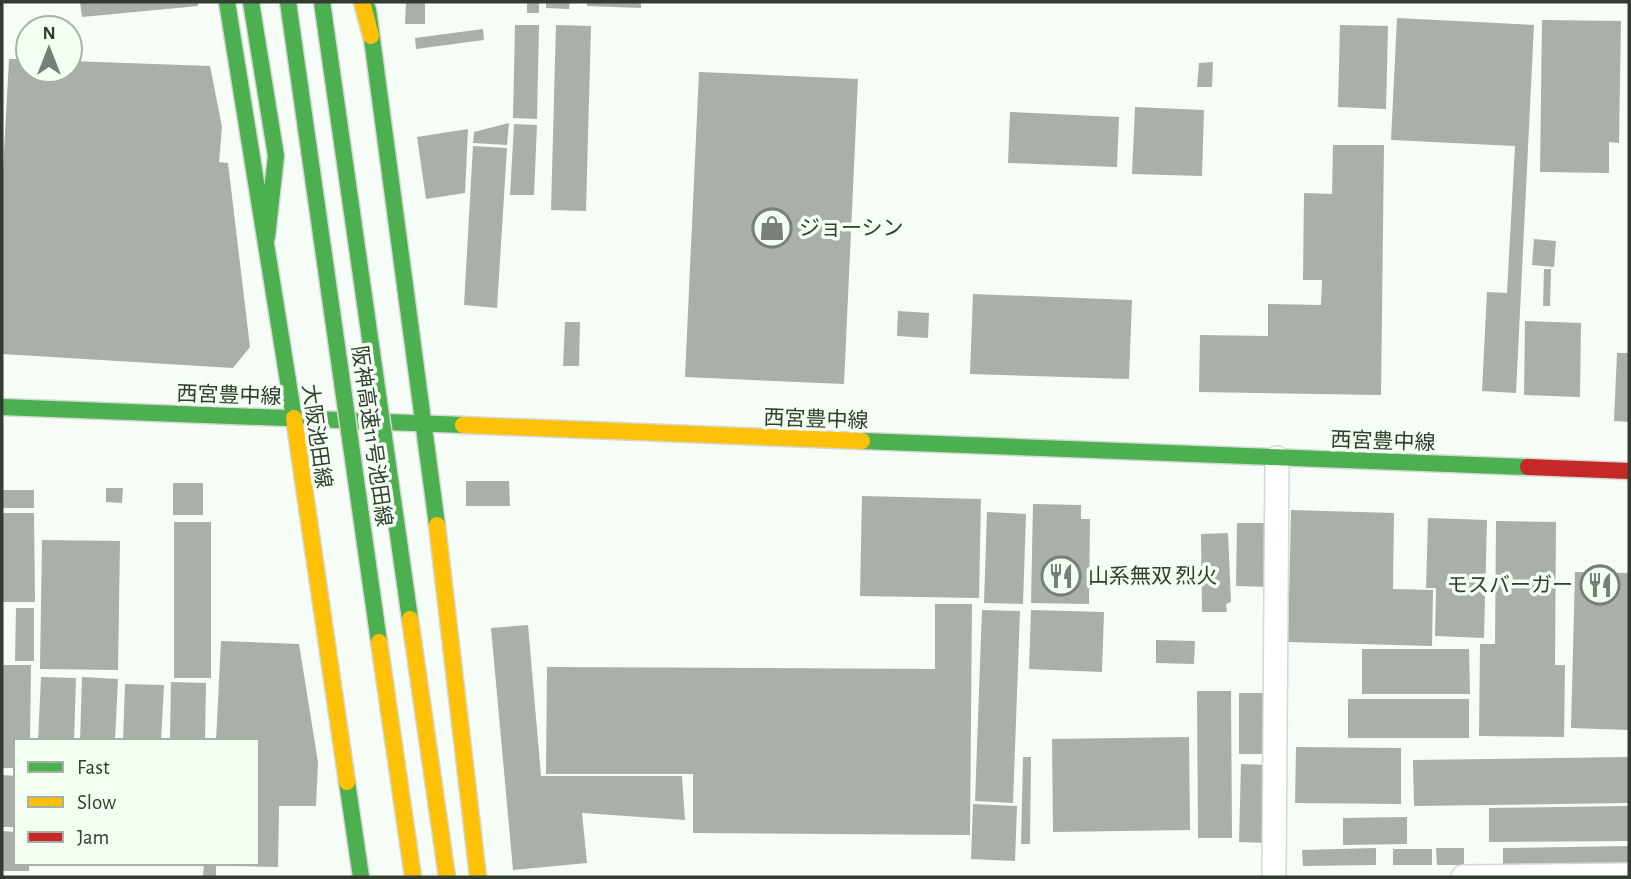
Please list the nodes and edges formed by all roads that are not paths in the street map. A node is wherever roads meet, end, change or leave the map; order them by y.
1 (227, 2) edge
2 (288, 2) edge
3 (323, 2) edge
4 (362, 2) edge
5 (368, 2) edge
6 (252, 4) edge
7 (371, 36) junction
8 (267, 237) junction
9 (2, 407) edge
10 (292, 419) junction
11 (424, 423) junction
12 (1276, 458) junction
13 (1629, 471) edge
14 (1629, 874) edge
15 (361, 877) edge
16 (413, 877) edge
17 (447, 877) edge
18 (478, 877) edge
19 (1274, 877) edge
20 (1463, 877) edge

1 - 8 main road, 大阪池田線
2 - 16 main road, 阪神高速11号池田線, bridge
3 - 17 main road, 阪神高速11号池田線, bridge
4 - 7 main road
5 - 7 main road
6 - 8 main road
7 - 11 main road
8 - 10 main road, 大阪池田線
9 - 10 main road, 西宮豊中線
10 - 11 main road, 西宮豊中線
10 - 15 main road, 大阪池田線
11 - 12 main road, 西宮豊中線
11 - 18 main road
12 - 13 main road, 西宮豊中線
12 - 19 street
14 - 20 street

